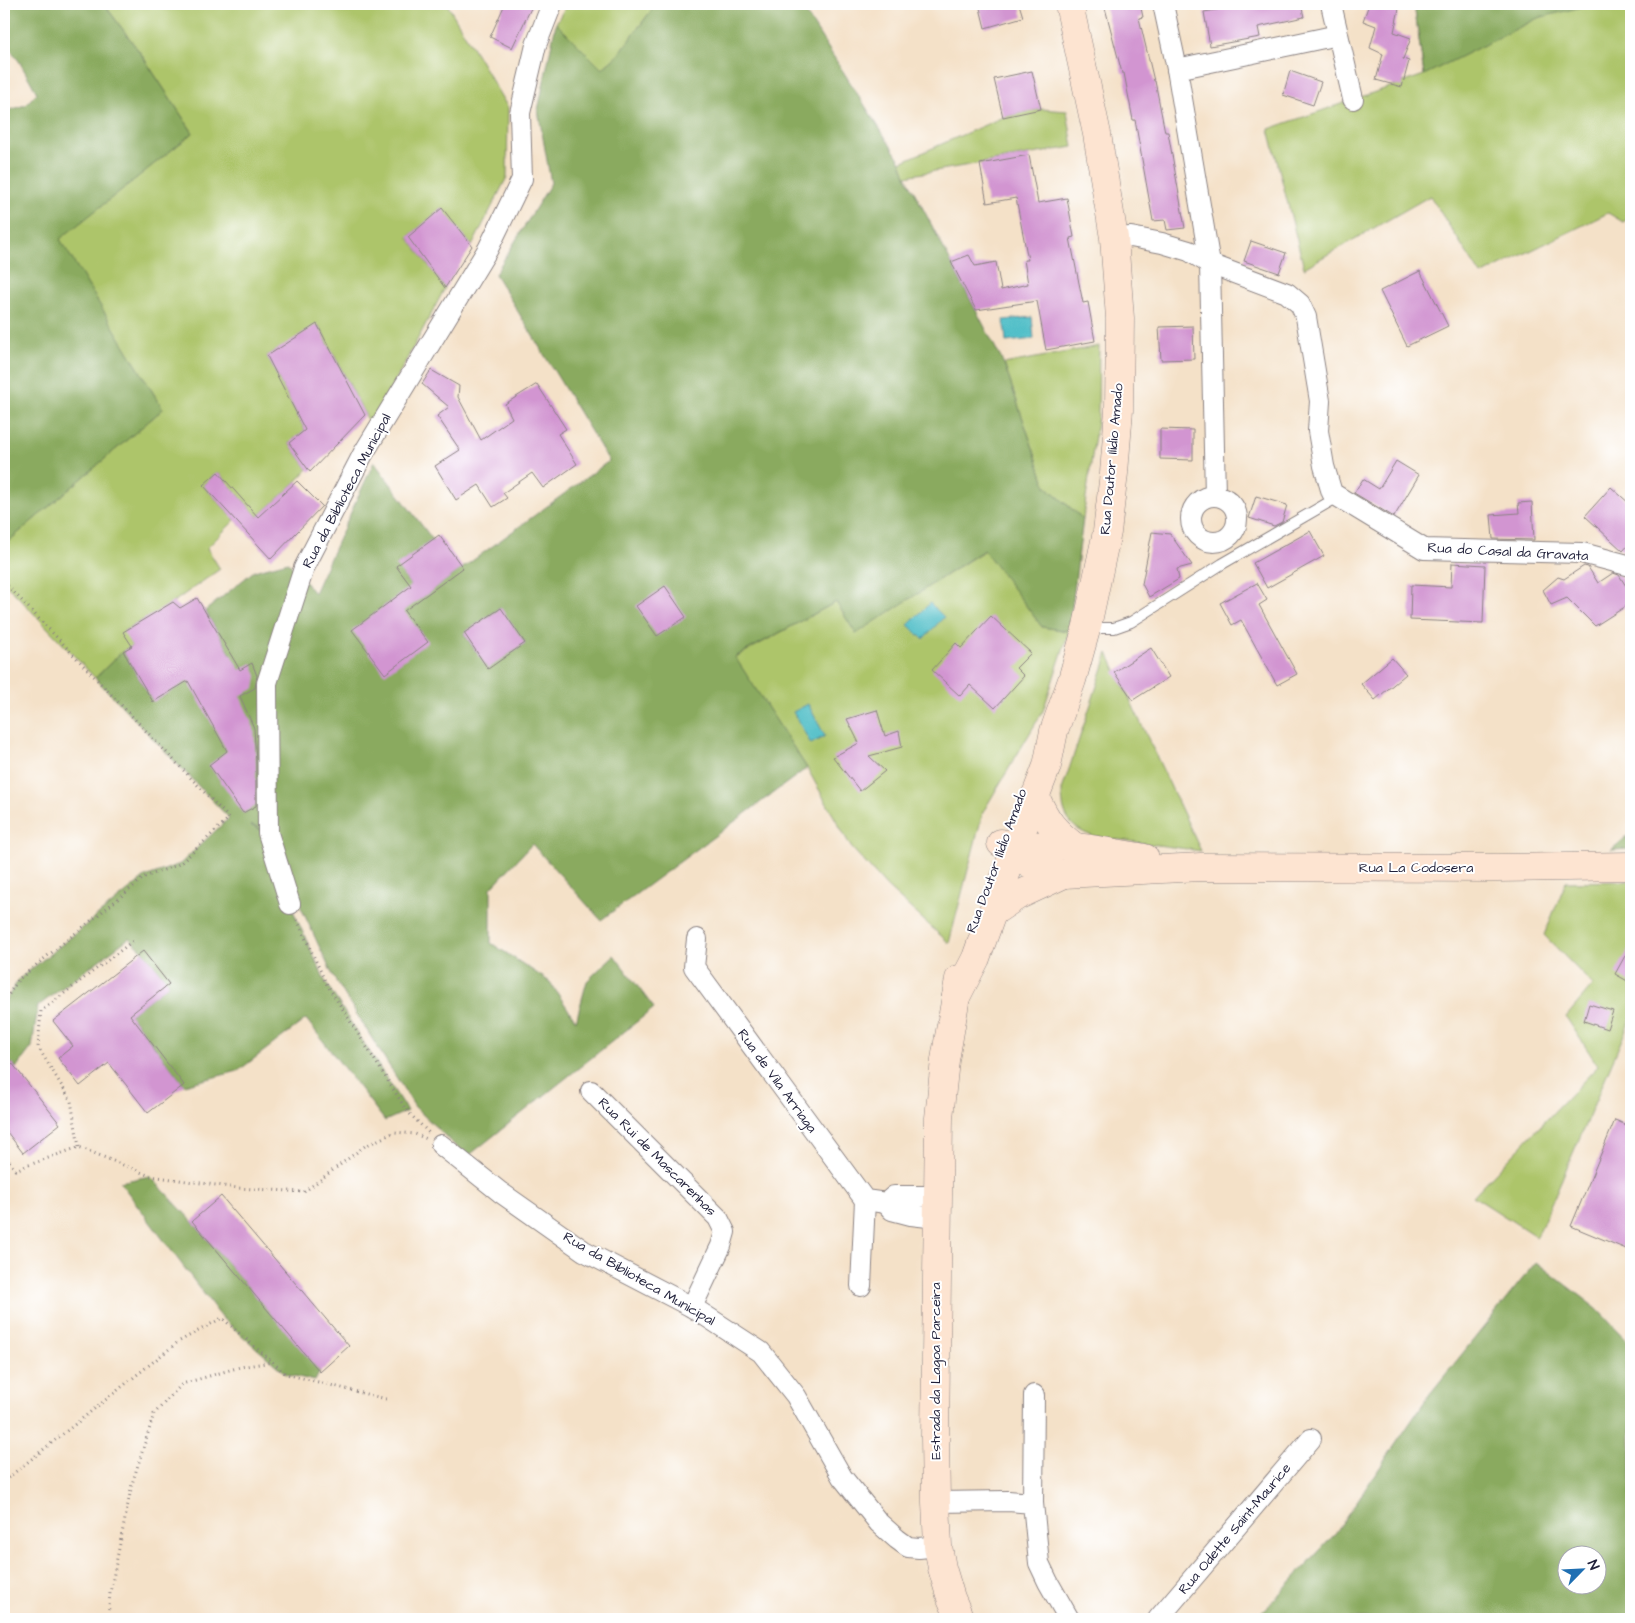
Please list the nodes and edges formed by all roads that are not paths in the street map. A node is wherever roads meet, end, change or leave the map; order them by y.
1 (552, 4) edge
2 (1069, 4) edge
3 (1163, 4) edge
4 (1331, 4) edge
5 (1338, 35) junction
6 (1177, 69) junction
7 (1353, 100) dead end
8 (1114, 238) junction
9 (1210, 264) junction
10 (1215, 496) dead end
11 (1338, 497) junction
12 (1631, 566) edge
13 (1087, 626) junction
14 (1054, 731) junction
15 (1035, 796) junction
16 (1008, 846) junction
17 (1075, 847) junction
18 (1631, 866) edge
19 (1201, 867) junction
20 (1064, 874) junction
21 (290, 904) road end
22 (993, 912) junction
23 (697, 939) dead end
24 (956, 997) junction
25 (591, 1091) dead end
26 (939, 1118) joint
27 (441, 1145) road end
28 (865, 1200) junction
29 (937, 1207) junction
30 (861, 1286) dead end
31 (692, 1306) junction
32 (1034, 1395) dead end
33 (1312, 1439) dead end
34 (936, 1502) junction
35 (1033, 1503) junction
36 (938, 1546) junction
37 (960, 1619) edge
38 (1069, 1619) edge
39 (1158, 1619) edge

1 - 21 street, Rua da Biblioteca Municipal
2 - 8 street, Rua Doutor Ilídio Amado
3 - 6 street
4 - 5 street
5 - 6 street
5 - 7 street
6 - 9 street
8 - 9 street
8 - 13 street, Rua Doutor Ilídio Amado
9 - 10 street
9 - 11 street
11 - 12 street, Rua do Casal da Gravata
11 - 13 lane
13 - 14 street, Rua Doutor Ilídio Amado
14 - 15 street, Rua Doutor Ilídio Amado
14 - 16 street, Rua Doutor Ilídio Amado
15 - 16 street, Rua Doutor Ilídio Amado
15 - 17 street
16 - 17 street
16 - 20 street
16 - 22 street, Rua Doutor Ilídio Amado
16 - 24 street, Rua Doutor Ilídio Amado
17 - 19 street
18 - 19 street, Rua La Codosera
19 - 20 street
20 - 22 street
22 - 24 street, Rua Doutor Ilídio Amado
23 - 28 street, Rua de Vila Arriaga
24 - 26 street, Rua Doutor Ilídio Amado
25 - 31 street, Rua Rui de Mascarenhas
26 - 29 street, Estrada da Lagoa Parceira
27 - 31 street, Rua da Biblioteca Municipal
28 - 29 street
28 - 30 street
29 - 34 street, Estrada da Lagoa Parceira
31 - 36 street, Rua da Biblioteca Municipal
32 - 35 street
33 - 39 street, Rua Odette Saint-Maurice
34 - 35 street
34 - 36 street, Estrada da Lagoa Parceira
35 - 38 street
36 - 37 street, Estrada da Lagoa Parceira

